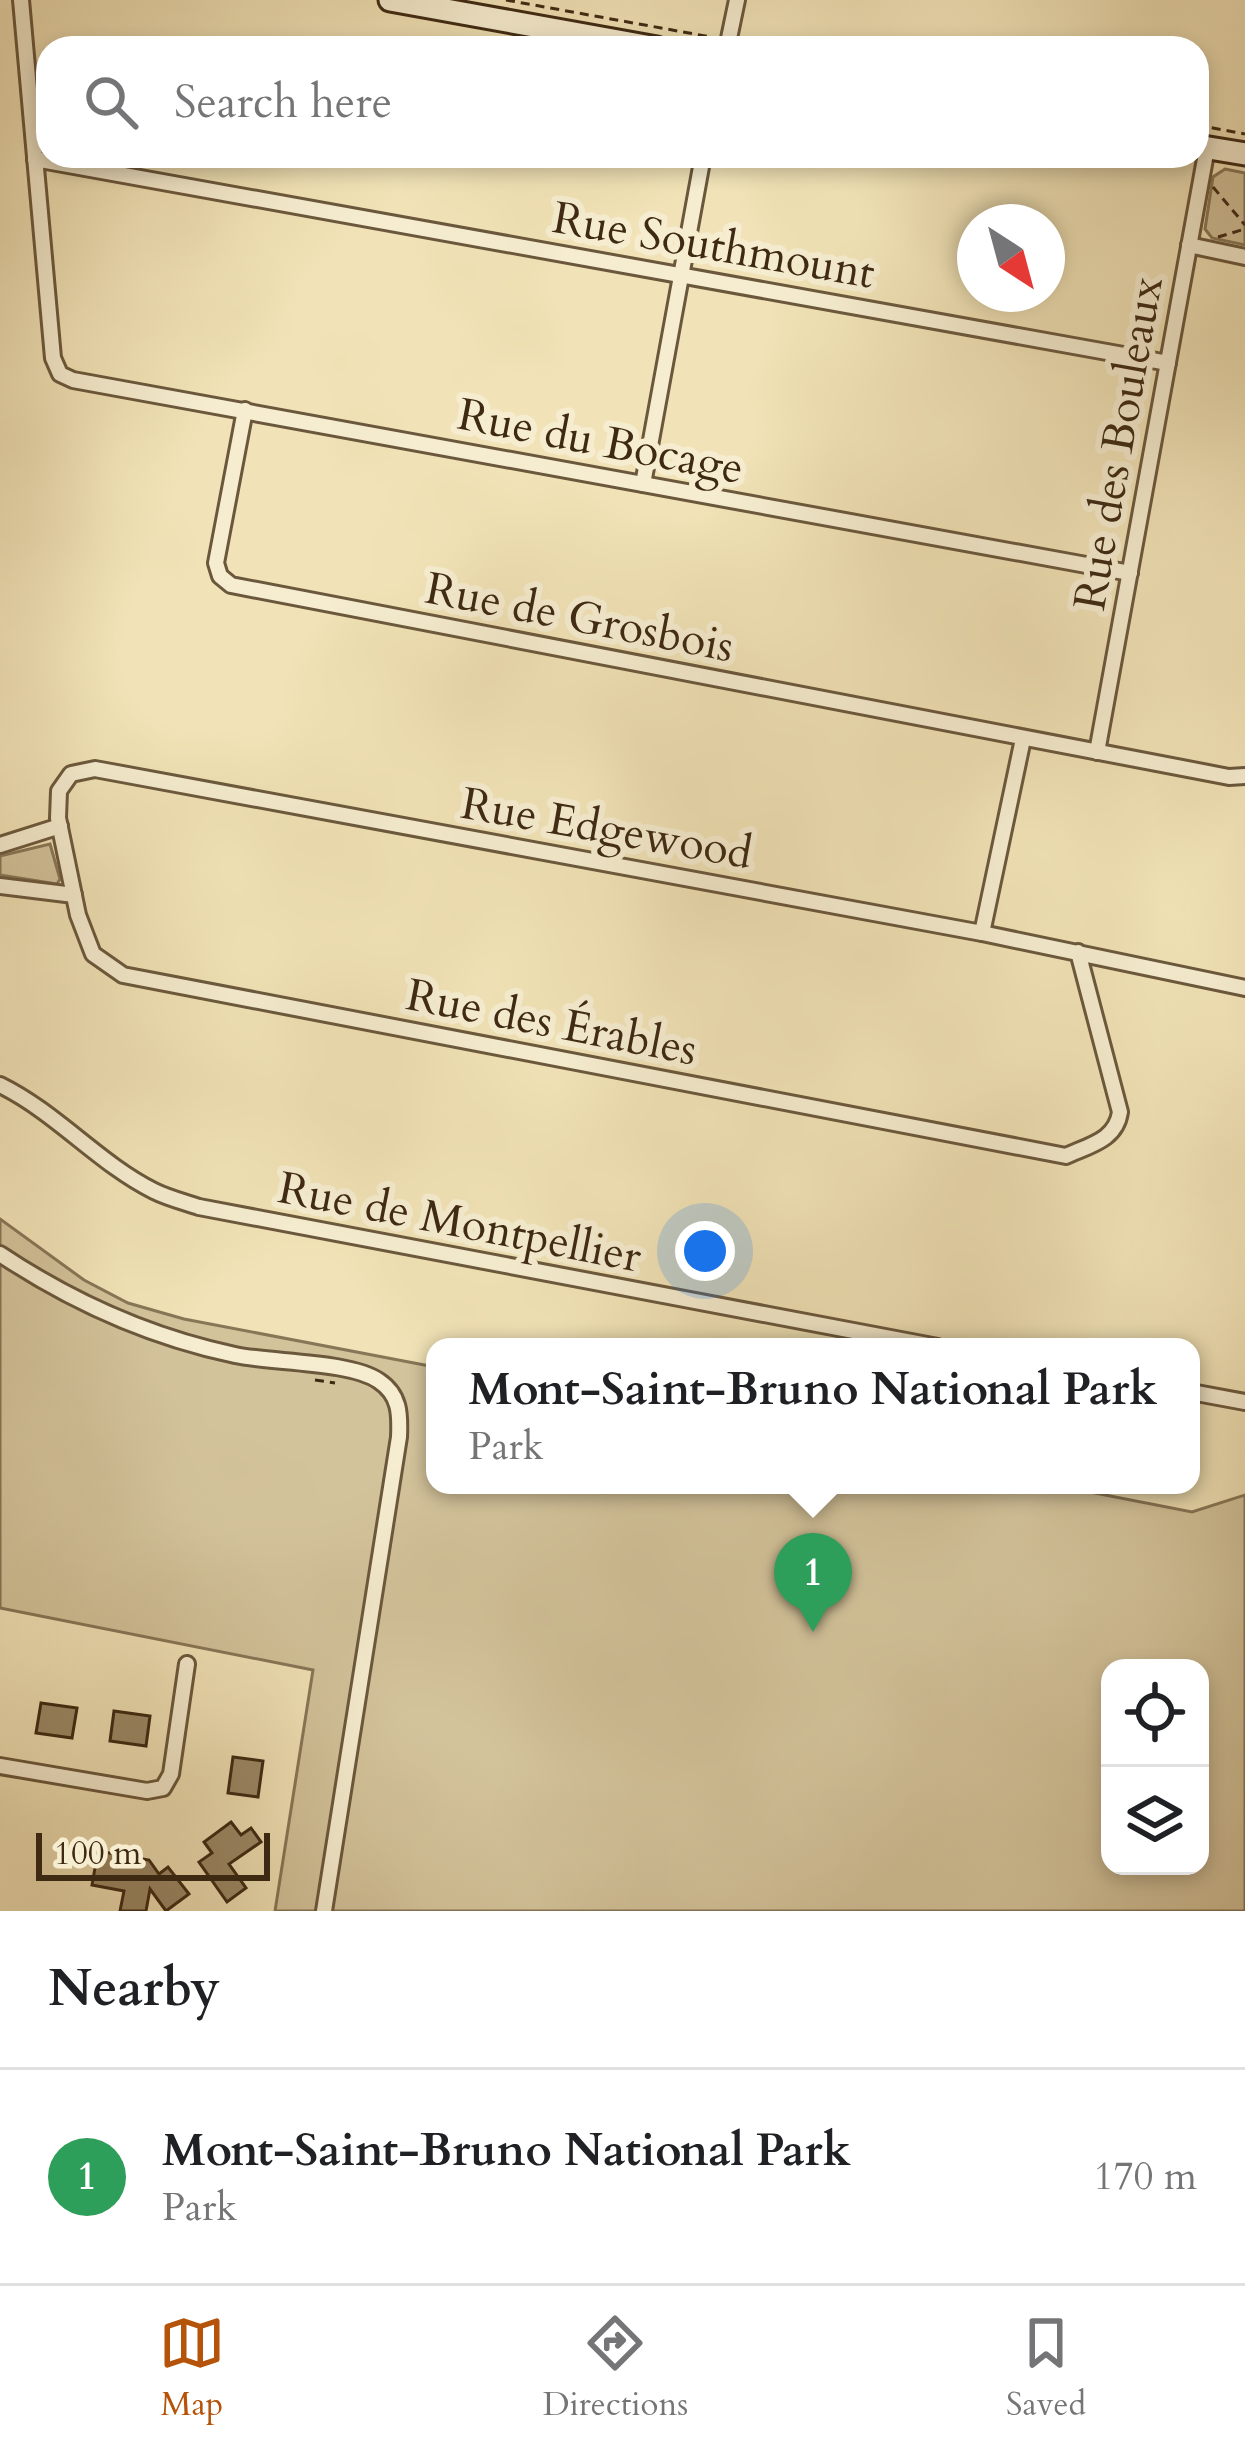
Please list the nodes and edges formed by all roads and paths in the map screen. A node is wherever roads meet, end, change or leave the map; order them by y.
1 (21, 0) edge
2 (390, 0) edge
3 (506, 0) edge
4 (737, 0) edge
5 (590, 36) edge
6 (708, 36) edge
7 (730, 36) edge
8 (1209, 127) edge
9 (1245, 134) edge
10 (1209, 148) edge
11 (1245, 154) edge
12 (34, 159) joint
13 (84, 168) edge
14 (701, 168) edge
15 (1201, 168) edge
16 (1201, 183) junction
17 (1245, 225) edge
18 (1190, 245) junction
19 (1245, 256) edge
20 (681, 275) junction
21 (1168, 363) junction
22 (244, 410) junction
23 (643, 484) junction
24 (1130, 573) junction
25 (1023, 739) junction
26 (1096, 752) junction
27 (1245, 776) edge
28 (60, 826) junction
29 (0, 845) edge
30 (0, 886) edge
31 (74, 895) junction
32 (982, 933) junction
33 (1078, 952) junction
34 (1245, 988) edge
35 (0, 1085) edge
36 (0, 1254) edge
37 (890, 1338) edge
38 (307, 1379) dead end
39 (345, 1384) dead end
40 (1200, 1394) edge
41 (1245, 1402) edge
42 (187, 1664) dead end
43 (0, 1766) edge
44 (324, 1911) edge

1 - 12 street
2 - 5 street
3 - 6 path
4 - 7 street
8 - 9 path
10 - 11 street
12 - 22 street, Rue du Bocage
13 - 20 street, Rue Southmount
14 - 20 street
15 - 16 street, Rue des Bouleaux
16 - 17 path
16 - 18 street, Rue des Bouleaux
18 - 19 street
18 - 21 street, Rue des Bouleaux
20 - 21 street, Rue Southmount
20 - 23 street
21 - 24 street, Rue des Bouleaux
22 - 23 street, Rue du Bocage
22 - 25 street, Rue de Grosbois
23 - 24 street, Rue du Bocage
24 - 26 street, Rue des Bouleaux
25 - 26 street, Rue de Grosbois
25 - 32 street
26 - 27 street, Rue de Grosbois
28 - 29 street
28 - 31 street, Rue des Érables
28 - 32 street, Rue Edgewood
30 - 31 street
31 - 33 street, Rue des Érables
32 - 33 street, Rue Edgewood
33 - 34 street, Rue Edgewood
35 - 37 street, Rue de Montpellier
36 - 44 street
38 - 39 path
40 - 41 street
42 - 43 street

